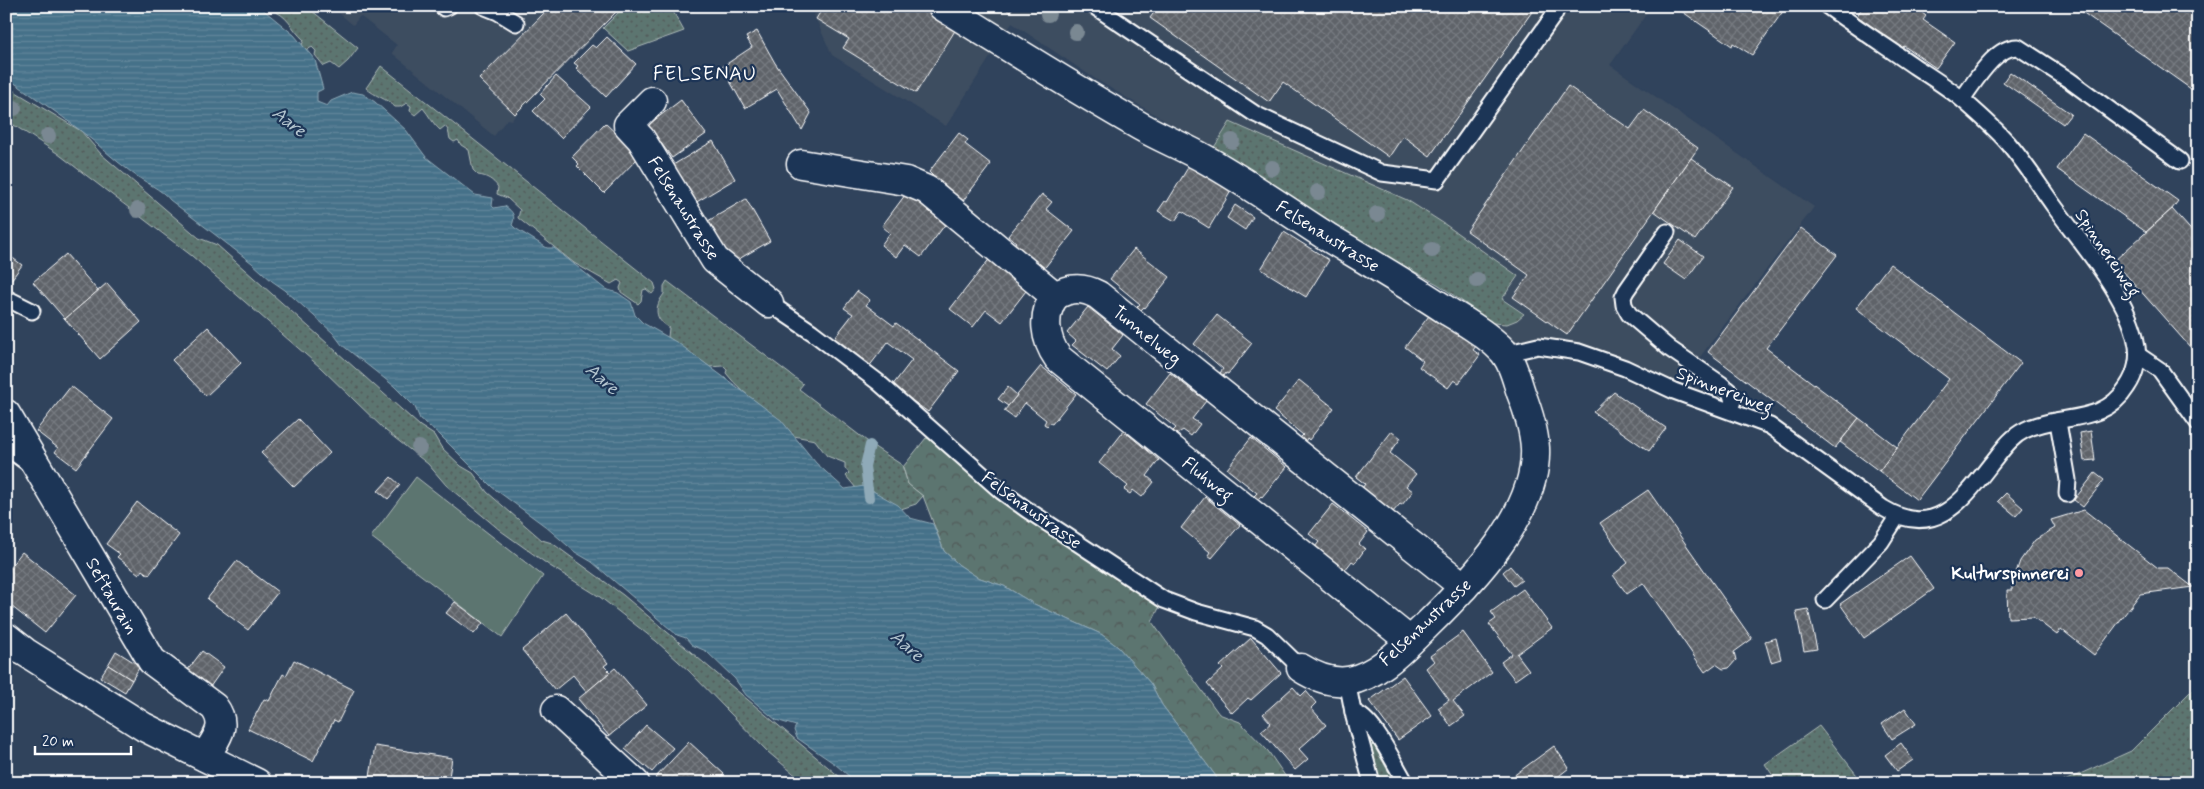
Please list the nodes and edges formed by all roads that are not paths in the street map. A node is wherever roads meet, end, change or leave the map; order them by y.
1 (442, 6) edge
2 (449, 6) edge
3 (483, 6) edge
4 (942, 6) edge
5 (1094, 6) edge
6 (1558, 6) edge
7 (1827, 6) edge
8 (516, 23) dead end
9 (1962, 99) junction
10 (652, 101) dead end
11 (2180, 162) dead end
12 (801, 164) dead end
13 (1667, 232) dead end
14 (1056, 296) junction
15 (6, 298) edge
16 (769, 303) joint
17 (32, 311) dead end
18 (2138, 355) junction
19 (1508, 358) junction
20 (1730, 410) junction
21 (6, 414) edge
22 (2058, 422) junction
23 (2198, 423) edge
24 (6, 447) edge
25 (40, 472) junction
26 (2067, 494) dead end
27 (1897, 517) junction
28 (1464, 587) junction
29 (1825, 600) dead end
30 (6, 636) edge
31 (1410, 641) junction
32 (1300, 668) joint
33 (1347, 681) junction
34 (556, 710) dead end
35 (1353, 712) junction
36 (205, 757) junction
37 (257, 783) edge
38 (635, 783) edge
39 (1372, 783) edge
40 (1406, 783) edge

1 - 2 lane
3 - 8 lane
4 - 19 street, Felsenaustrasse
5 - 6 lane
7 - 9 lane, Spinnereiweg
9 - 11 lane
9 - 18 lane, Spinnereiweg
10 - 16 street, Felsenaustrasse
12 - 14 street
13 - 20 lane
14 - 28 street, Tunnelweg
14 - 31 street, Fluhweg
15 - 17 lane
16 - 32 lane, Felsenaustrasse
18 - 22 lane, Spinnereiweg
18 - 23 lane
19 - 20 lane, Spinnereiweg
19 - 28 street, Felsenaustrasse
20 - 27 lane, Spinnereiweg
21 - 25 street, Seftaurain
22 - 26 lane
22 - 27 lane, Spinnereiweg
24 - 25 lane
25 - 36 street, Seftaurain
27 - 29 lane
28 - 31 street, Felsenaustrasse
30 - 36 street
31 - 33 street, Felsenaustrasse
32 - 33 street, Felsenaustrasse
33 - 35 lane
34 - 38 street
35 - 39 lane
35 - 40 lane
36 - 37 street

